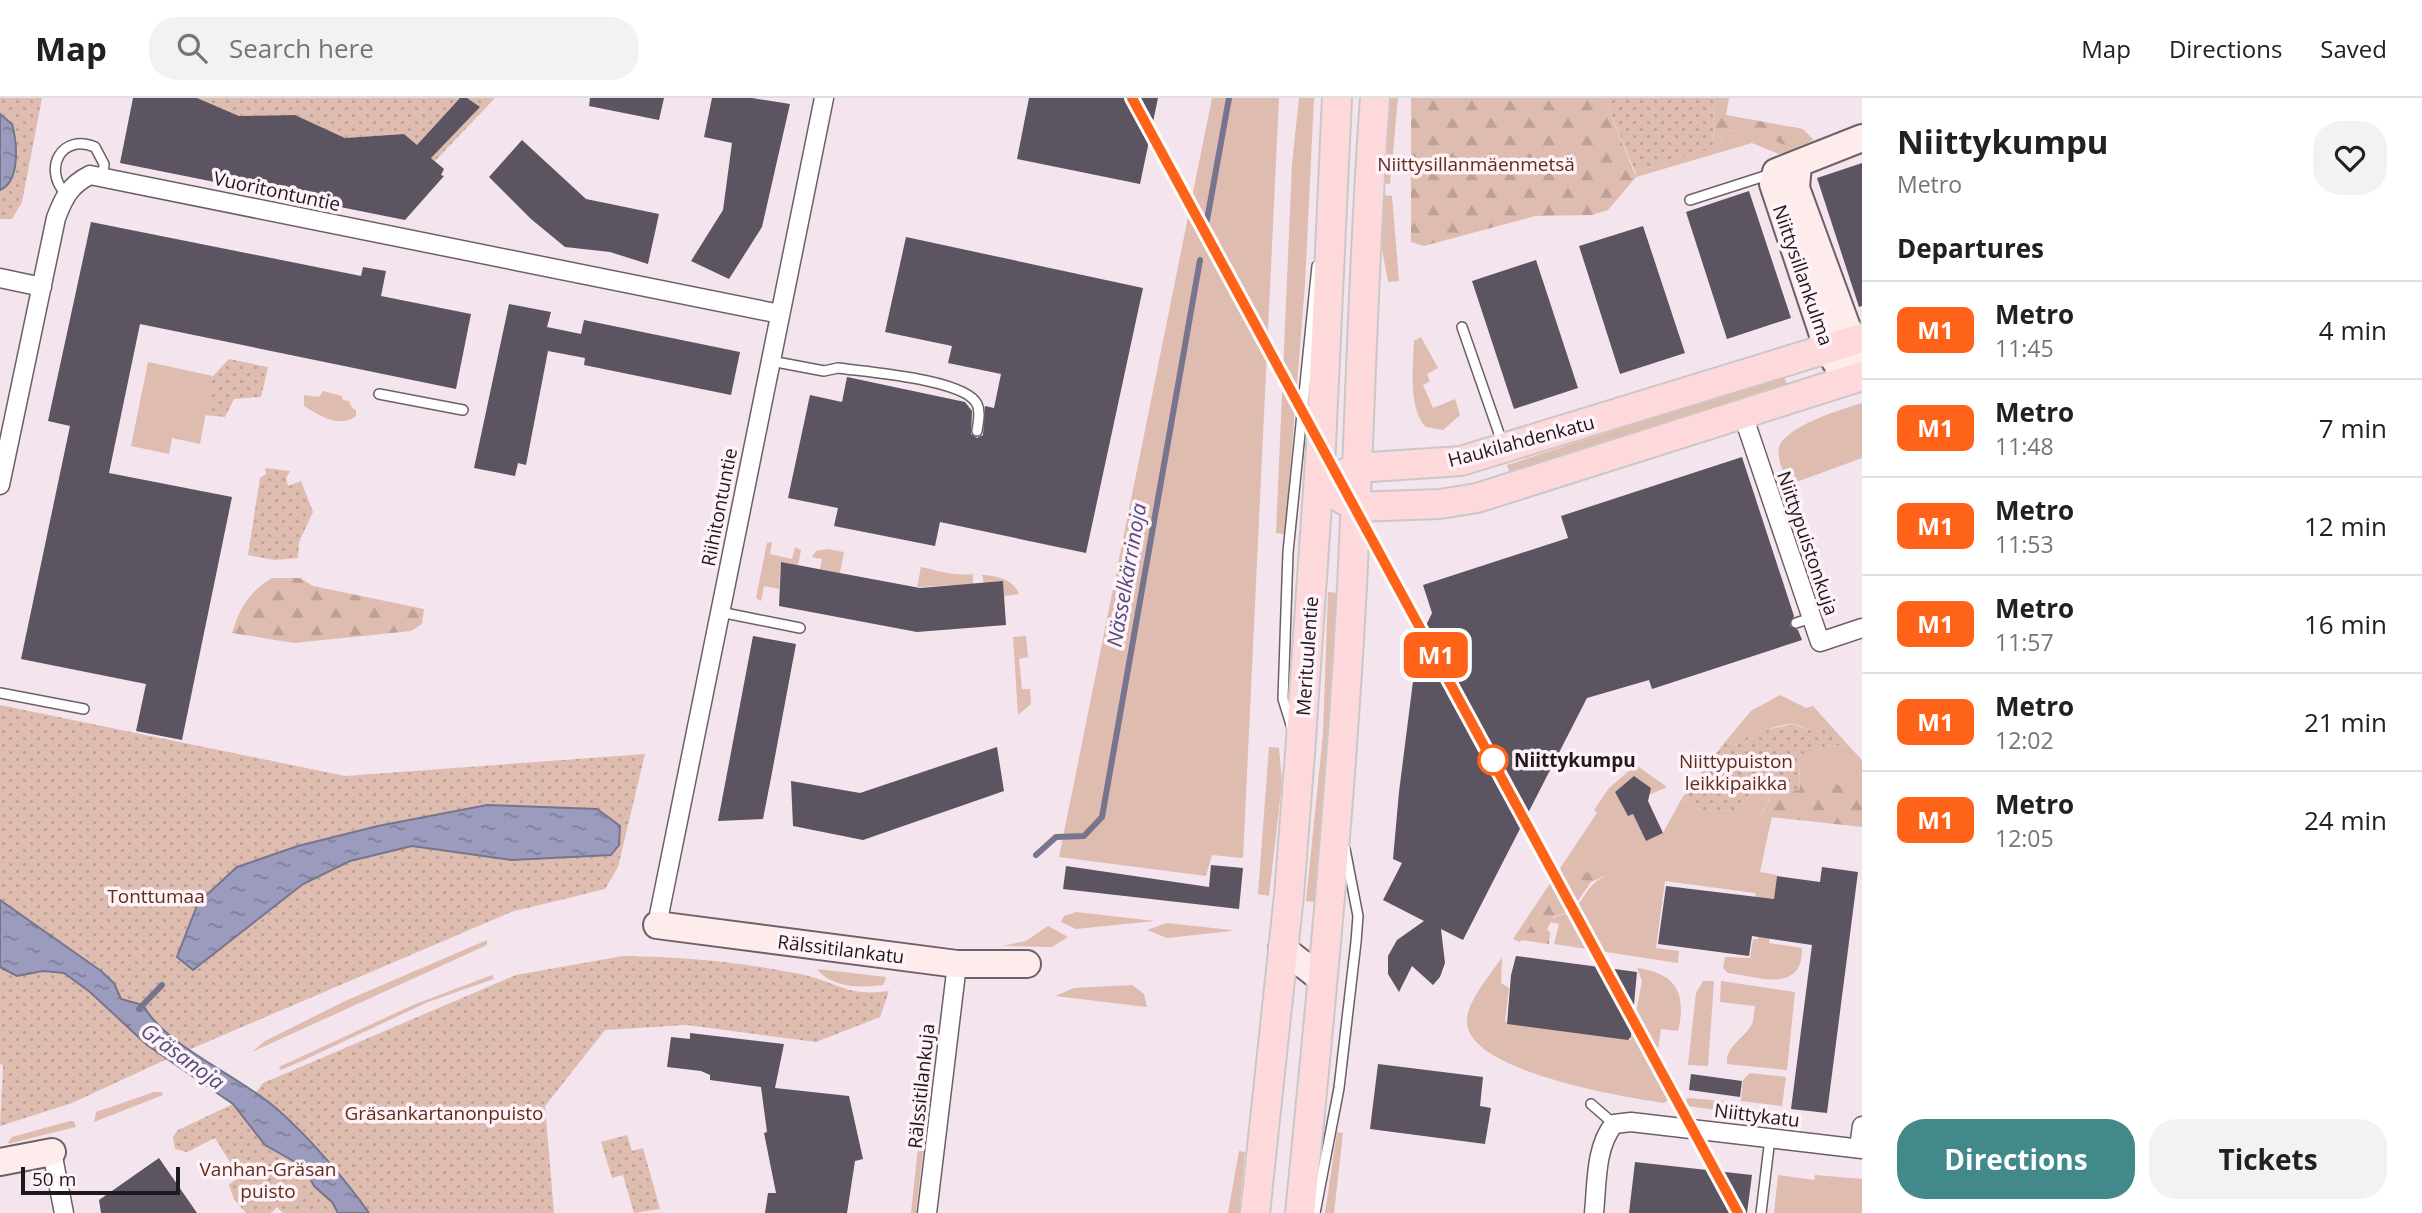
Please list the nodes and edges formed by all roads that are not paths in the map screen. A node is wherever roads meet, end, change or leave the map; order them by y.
1 (824, 98) edge
2 (1337, 98) edge
3 (1375, 98) edge
4 (1862, 138) edge
5 (1787, 168) junction
6 (103, 176) junction
7 (65, 194) junction
8 (1690, 200) dead end
9 (1330, 214) junction
10 (0, 278) edge
11 (42, 287) junction
12 (780, 314) junction
13 (1462, 327) dead end
14 (1847, 343) edge
15 (770, 361) junction
16 (1855, 379) edge
17 (379, 394) dead end
18 (463, 410) dead end
19 (1743, 415) junction
20 (977, 431) dead end
21 (1504, 449) junction
22 (1356, 468) junction
23 (0, 485) edge
24 (1319, 485) junction
25 (1355, 507) junction
26 (1304, 592) junction
27 (1287, 610) junction
28 (720, 612) junction
29 (800, 628) dead end
30 (1862, 628) edge
31 (0, 693) edge
32 (84, 709) dead end
33 (1300, 753) junction
34 (1337, 806) junction
35 (657, 925) joint
36 (1282, 948) junction
37 (957, 964) junction
38 (1027, 964) dead end
39 (1323, 980) junction
40 (1278, 989) junction
41 (1591, 1104) dead end
42 (1614, 1124) junction
43 (1862, 1126) edge
44 (1770, 1138) junction
45 (1861, 1149) edge
46 (52, 1152) joint
47 (0, 1162) edge
48 (64, 1213) edge
49 (928, 1213) edge
50 (1255, 1213) edge
51 (1300, 1213) edge
52 (1315, 1213) edge
53 (1594, 1213) edge
54 (1761, 1213) edge

1 - 12 street, Riihitontuntie
2 - 9 main road, Merituulentie
3 - 22 main road, Merituulentie
4 - 5 main road
5 - 8 lane
5 - 14 main road, Niittysillankulma
6 - 7 street
6 - 7 lane
6 - 12 street, Vuoritontuntie
7 - 11 street
9 - 24 main road, Merituulentie
9 - 27 lane
10 - 11 street
11 - 23 street
12 - 15 street, Riihitontuntie
13 - 21 lane
14 - 16 main road, Niittysillankulma
14 - 21 main road, Haukilahdenkatu
15 - 20 lane
15 - 28 street, Riihitontuntie
16 - 19 main road, Haukilahdenkatu
17 - 18 lane
19 - 25 main road, Haukilahdenkatu
19 - 30 street, Niittypuistonkuja
21 - 22 main road, Haukilahdenkatu
22 - 24 main road, Haukilahdenkatu
22 - 25 main road, Merituulentie
24 - 25 main road
24 - 26 main road, Merituulentie
25 - 34 main road, Merituulentie
26 - 27 lane
26 - 33 main road, Merituulentie
27 - 33 lane
28 - 29 lane
28 - 35 street, Riihitontuntie
31 - 32 lane
33 - 36 main road, Merituulentie
34 - 39 main road, Merituulentie
34 - 52 lane
35 - 37 main road, Rälssitilankatu
36 - 39 main road
36 - 40 main road, Merituulentie
37 - 38 main road, Rälssitilankatu
37 - 49 street, Rälssitilankuja
39 - 40 main road
39 - 51 main road, Merituulentie
40 - 50 main road, Merituulentie
41 - 42 lane
42 - 44 street, Niittykatu
42 - 53 street
43 - 45 street
44 - 45 street, Niittykatu
44 - 54 lane
46 - 47 main road
46 - 48 street

